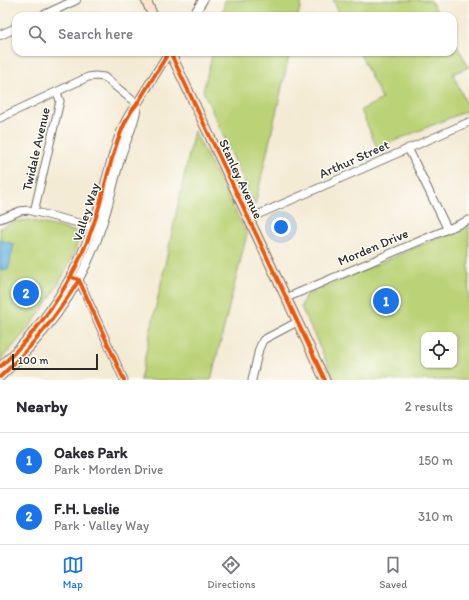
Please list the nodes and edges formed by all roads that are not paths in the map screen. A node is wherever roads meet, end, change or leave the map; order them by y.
1 (76, 0) edge
2 (146, 0) edge
3 (203, 0) edge
4 (63, 3) edge
5 (48, 12) edge
6 (152, 12) edge
7 (196, 12) edge
8 (12, 30) edge
9 (0, 35) edge
10 (168, 56) edge
11 (172, 56) edge
12 (57, 92) junction
13 (138, 104) junction
14 (0, 118) edge
15 (469, 122) edge
16 (408, 148) junction
17 (34, 212) junction
18 (248, 219) junction
19 (0, 220) edge
20 (469, 220) edge
21 (97, 228) junction
22 (447, 228) junction
23 (75, 279) junction
24 (286, 298) junction
25 (297, 322) junction
26 (0, 367) edge
27 (0, 377) edge
28 (124, 380) edge
29 (252, 380) edge
30 (325, 380) edge

1 - 4 street
2 - 6 main road
3 - 7 street
4 - 5 street
8 - 9 street
10 - 13 street, Valley Way
11 - 18 main road, Stanley Avenue
12 - 13 street
12 - 14 street
12 - 17 street, Twidale Avenue
13 - 21 street, Valley Way
15 - 16 street, Arthur Street
16 - 18 street, Arthur Street
16 - 22 street
17 - 19 street
17 - 21 street
18 - 24 main road, Stanley Avenue
20 - 22 street, Morden Drive
21 - 23 street, Valley Way
22 - 24 street, Morden Drive
23 - 26 street, Valley Way
23 - 27 street, Valley Way
23 - 28 street
24 - 25 main road, Stanley Avenue
25 - 29 street
25 - 30 main road, Stanley Avenue

